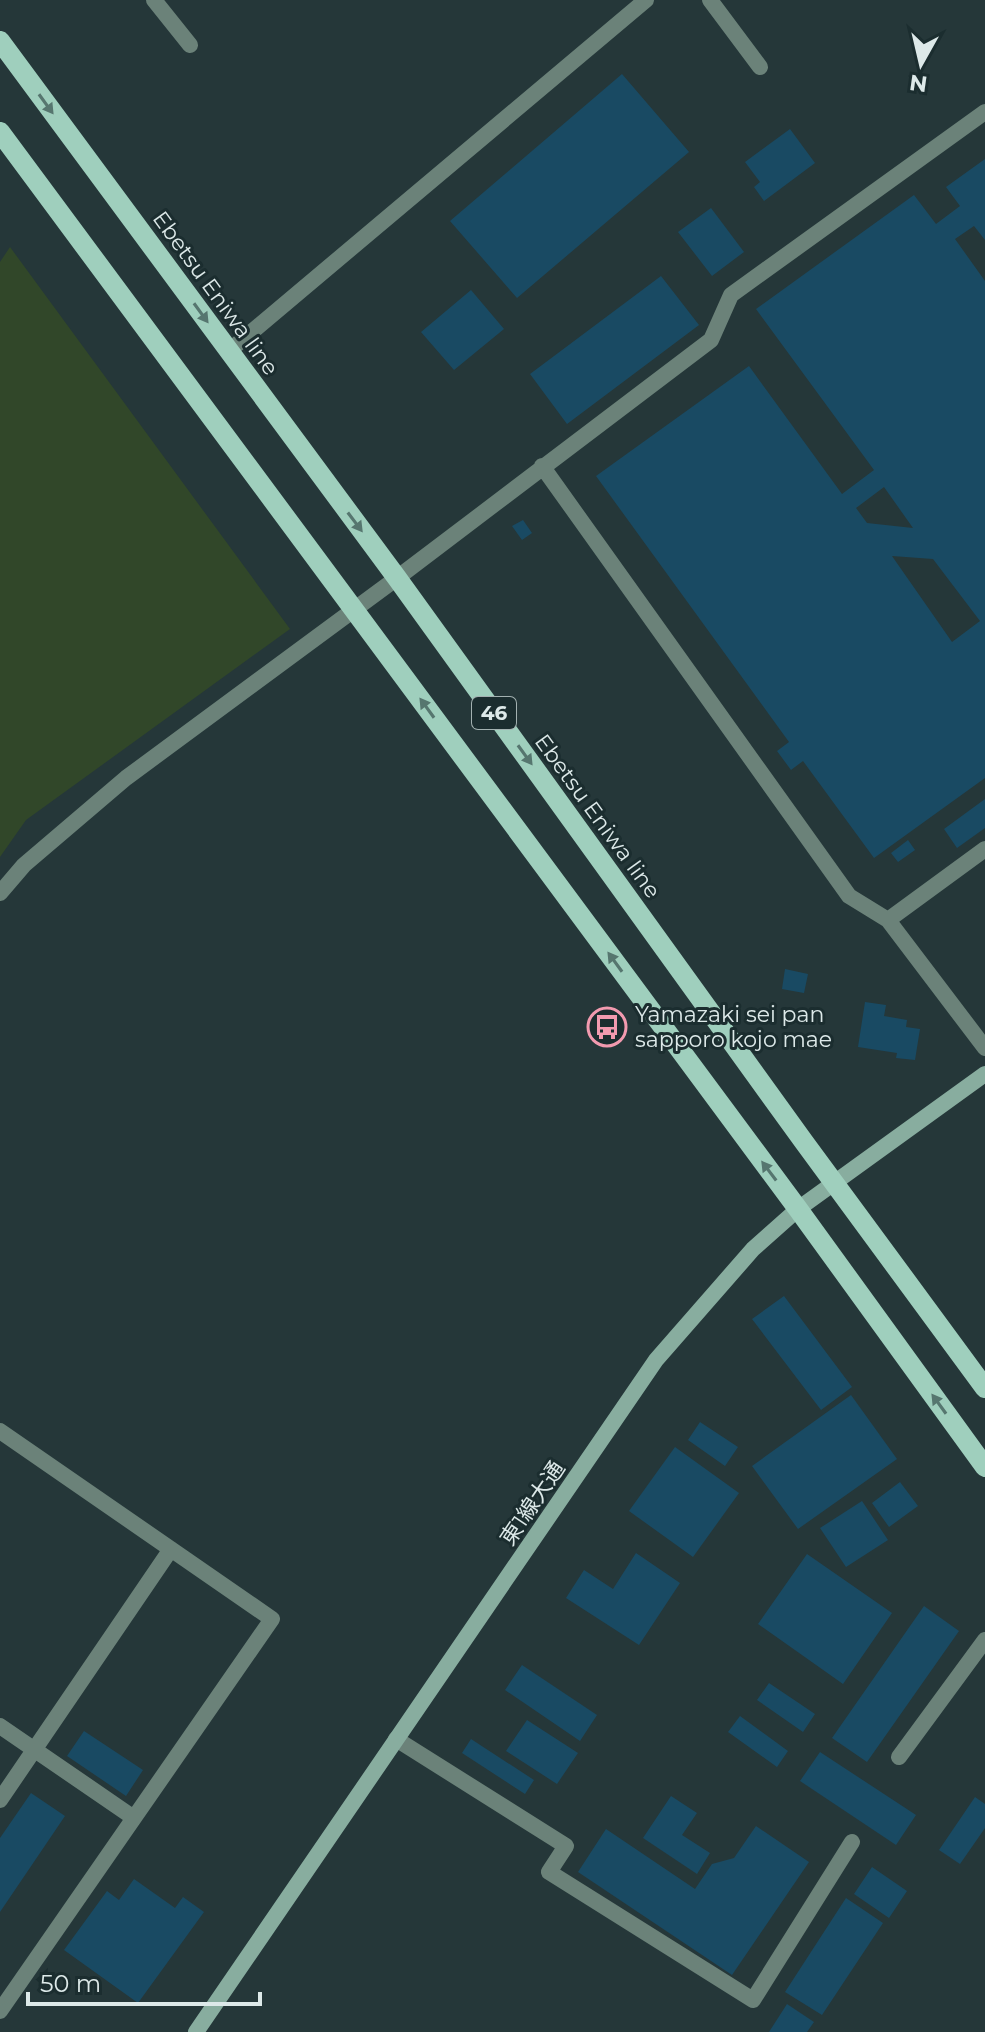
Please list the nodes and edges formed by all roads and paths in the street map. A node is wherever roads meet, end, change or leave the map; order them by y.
1 (154, 0) edge
2 (646, 0) edge
3 (710, 0) edge
4 (0, 41) edge
5 (190, 45) dead end
6 (760, 67) dead end
7 (985, 112) edge
8 (0, 132) edge
9 (229, 351) junction
10 (542, 466) junction
11 (397, 578) junction
12 (354, 609) junction
13 (985, 849) edge
14 (0, 893) edge
15 (888, 920) junction
16 (985, 1048) edge
17 (985, 1074) edge
18 (834, 1184) junction
19 (798, 1209) junction
20 (985, 1388) edge
21 (0, 1431) edge
22 (985, 1467) edge
23 (171, 1549) junction
24 (985, 1640) edge
25 (0, 1726) edge
26 (396, 1739) junction
27 (34, 1750) junction
28 (899, 1757) dead end
29 (0, 1800) edge
30 (134, 1818) junction
31 (852, 1842) dead end
32 (0, 2011) edge
33 (196, 2032) edge

1 - 5 street
2 - 9 street
3 - 6 street
4 -> 9 main road, Ebetsu Eniwa line / 46
7 - 10 street
8 - 12 main road, 46
9 -> 11 main road, Ebetsu Eniwa line / 46
10 - 11 street
10 - 15 street
11 - 12 street
11 -> 18 main road, Ebetsu Eniwa line / 46
12 - 14 street
19 -> 12 main road, 46
13 - 15 street
15 - 16 street
17 - 18 street, 東1線大通
18 - 19 street, 東1線大通
18 - 20 main road, Ebetsu Eniwa line / 46
22 -> 19 main road, 46
19 - 26 street, 東1線大通
21 - 23 street
23 - 27 street
23 - 30 street
24 - 28 street
25 - 27 street
26 - 31 street
26 - 33 street, 東1線大通
27 - 29 street
27 - 30 street
30 - 32 street

